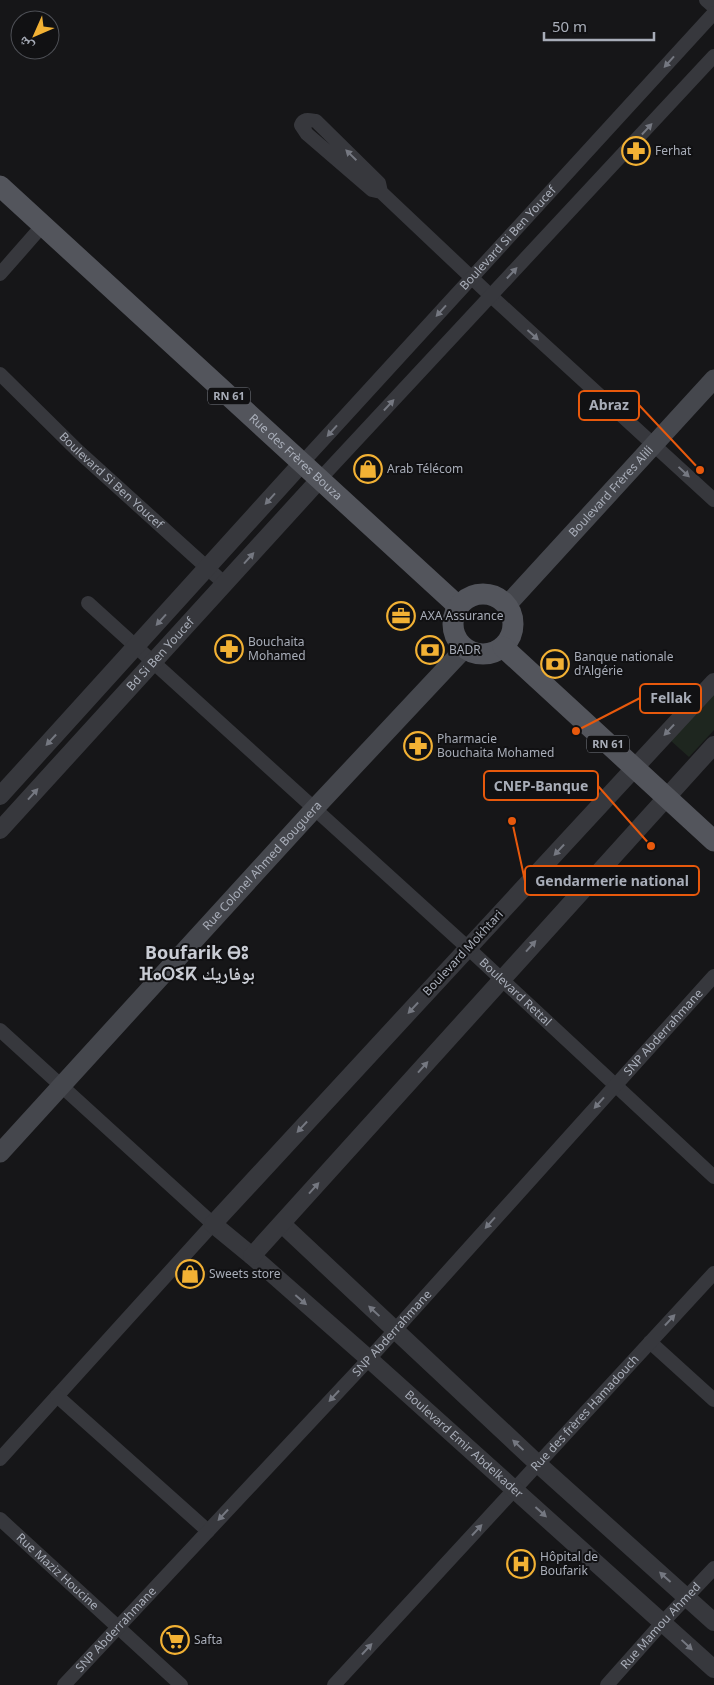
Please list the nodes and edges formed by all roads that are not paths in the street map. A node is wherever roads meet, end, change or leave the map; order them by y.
1 (706, 0) edge
2 (714, 6) edge
3 (714, 13) edge
4 (714, 56) edge
5 (0, 186) edge
6 (381, 192) junction
7 (43, 225) junction
8 (0, 274) edge
9 (472, 277) junction
10 (491, 296) junction
11 (0, 374) edge
12 (714, 379) edge
13 (654, 445) junction
14 (302, 463) junction
15 (320, 479) junction
16 (714, 500) edge
17 (207, 568) junction
18 (225, 584) junction
19 (88, 604) dead end
20 (507, 605) junction
21 (458, 606) junction
22 (136, 647) junction
23 (503, 647) junction
24 (465, 648) junction
25 (152, 661) junction
26 (714, 682) edge
27 (714, 745) edge
28 (634, 768) junction
29 (0, 796) edge
30 (666, 797) junction
31 (314, 809) junction
32 (0, 830) edge
33 (714, 841) edge
34 (468, 948) junction
35 (714, 976) edge
36 (501, 979) junction
37 (0, 1030) edge
38 (615, 1085) junction
39 (61, 1087) junction
40 (0, 1153) edge
41 (714, 1177) edge
42 (213, 1224) junction
43 (282, 1224) junction
44 (252, 1256) junction
45 (714, 1273) edge
46 (394, 1329) junction
47 (650, 1342) junction
48 (368, 1359) junction
49 (57, 1396) junction
50 (714, 1400) edge
51 (0, 1459) edge
52 (538, 1464) junction
53 (515, 1489) junction
54 (0, 1519) edge
55 (208, 1531) junction
56 (714, 1568) edge
57 (687, 1597) junction
58 (663, 1622) junction
59 (714, 1622) edge
60 (118, 1626) junction
61 (714, 1669) edge
62 (64, 1685) edge
63 (181, 1685) edge
64 (334, 1685) edge
65 (607, 1685) edge

1 - 2 street
3 -> 9 street, Boulevard Si Ben Youcef
10 -> 4 street, Boulevard Si Ben Youcef
5 - 7 main road, Rue des Frères Bouza / RN 61
6 -> 6 street
6 - 9 street
7 - 8 street
7 - 14 main road, Rue des Frères Bouza / RN 61
9 - 10 street
9 -> 14 street, Boulevard Si Ben Youcef
10 -> 13 street
15 -> 10 street, Boulevard Si Ben Youcef
11 - 17 street, Boulevard Si Ben Youcef
12 - 13 main road, Boulevard Frères Alili
13 -> 16 street
13 - 20 main road, Boulevard Frères Alili
14 - 15 main road, Rue des Frères Bouza / RN 61
14 -> 17 street, Bd Si Ben Youcef
18 -> 15 street, Bd Si Ben Youcef
15 - 21 main road, Rue des Frères Bouza / RN 61
17 - 18 street, Boulevard Si Ben Youcef
17 -> 22 street, Bd Si Ben Youcef
18 - 25 street, Bd Si Ben Youcef
19 - 22 street, Boulevard Rettal
20 - 21 main road
20 - 23 main road
21 - 24 main road
22 - 25 street, Boulevard Rettal
22 -> 29 street, Bd Si Ben Youcef
23 - 24 main road
23 - 28 main road, RN 61
24 - 31 main road, Rue Colonel Ahmed Bouguera
25 - 31 street, Boulevard Rettal
32 -> 25 street, Bd Si Ben Youcef
26 -> 28 street, Boulevard Mokhtari
27 - 30 street
28 - 30 main road, RN 61
28 -> 34 street, Boulevard Mokhtari
30 - 33 main road, RN 61
36 -> 30 street
31 - 34 street, Boulevard Rettal
31 - 39 main road, Rue Colonel Ahmed Bouguera
34 - 36 street, Boulevard Rettal
34 -> 42 street, Boulevard Mokhtari
35 - 38 street, SNP Abderrahmane
36 - 38 street, Boulevard Rettal
43 -> 36 street
37 - 39 street
38 - 41 street, Boulevard Rettal
38 -> 46 street, SNP Abderrahmane
39 - 40 main road, Rue Colonel Ahmed Bouguera
39 - 42 street
42 - 44 street, Boulevard Emir Abdelkader
42 - 49 street
43 - 44 street
46 -> 43 street
44 -> 48 street, Boulevard Emir Abdelkader
47 -> 45 street, Rue des frères Hamadouch
46 - 48 street, SNP Abderrahmane
52 -> 46 street
47 - 50 street
47 - 52 street, Rue des frères Hamadouch
48 - 53 street, Boulevard Emir Abdelkader
48 -> 55 street, SNP Abderrahmane
49 - 51 street
49 - 55 street
52 - 53 street, Rue des frères Hamadouch
57 -> 52 street
53 -> 58 street, Boulevard Emir Abdelkader
64 -> 53 street, Rue des frères Hamadouch
54 - 60 street, Rue Maziz Houcine
55 - 60 street, SNP Abderrahmane
56 - 57 street, Rue Mamou Ahmed
57 - 58 street, Rue Mamou Ahmed
57 - 59 street
58 -> 61 street, Boulevard Emir Abdelkader
58 - 65 street, Rue Mamou Ahmed
60 - 62 street, SNP Abderrahmane
60 - 63 street, Rue Maziz Houcine

